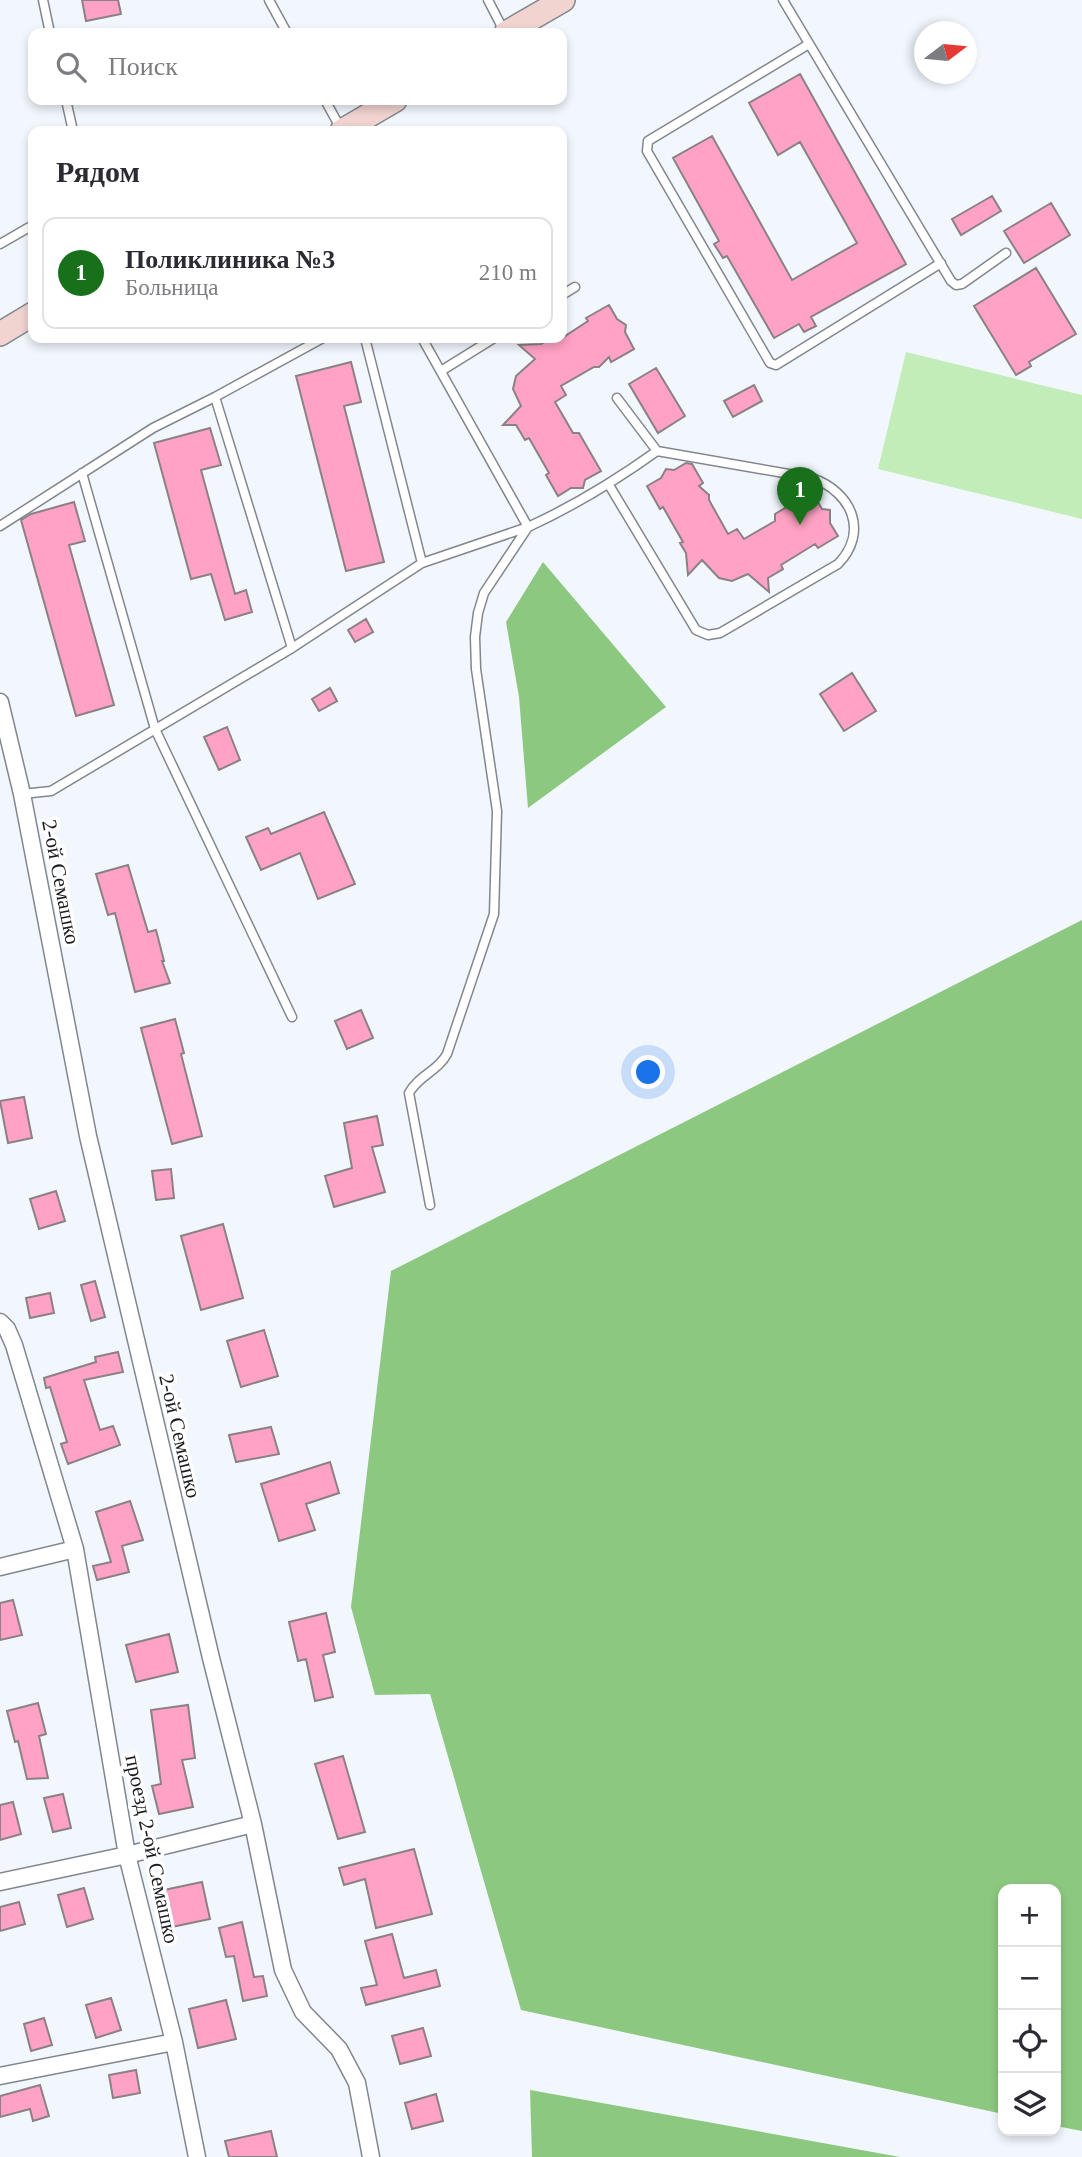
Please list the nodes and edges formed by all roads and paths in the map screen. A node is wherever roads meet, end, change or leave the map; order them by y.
1 (43, 0) edge
2 (269, 0) edge
3 (488, 0) edge
4 (564, 0) edge
5 (783, 0) edge
6 (49, 28) edge
7 (284, 28) edge
8 (503, 28) edge
9 (515, 28) edge
10 (809, 44) junction
11 (67, 105) edge
12 (328, 105) edge
13 (386, 105) edge
14 (72, 126) edge
15 (339, 126) edge
16 (351, 126) edge
17 (28, 228) edge
18 (0, 244) edge
19 (1006, 253) dead end
20 (941, 263) junction
21 (575, 287) dead end
22 (567, 292) edge
23 (28, 317) edge
24 (0, 334) edge
25 (314, 343) edge
26 (366, 343) edge
27 (425, 343) edge
28 (486, 343) edge
29 (441, 371) junction
30 (215, 397) junction
31 (617, 398) dead end
32 (657, 451) junction
33 (82, 473) junction
34 (610, 485) junction
35 (0, 526) edge
36 (528, 527) junction
37 (422, 563) junction
38 (292, 648) junction
39 (0, 702) edge
40 (155, 729) junction
41 (22, 794) junction
42 (292, 1017) dead end
43 (430, 1205) dead end
44 (0, 1322) edge
45 (75, 1549) junction
46 (0, 1567) edge
47 (253, 1825) junction
48 (127, 1855) junction
49 (0, 1882) edge
50 (174, 2042) junction
51 (0, 2076) edge
52 (197, 2157) edge
53 (372, 2157) edge

1 - 6 lane
2 - 7 lane
3 - 8 lane
4 - 9 main road
5 - 10 lane
10 - 20 lane
10 - 20 lane
11 - 14 lane
12 - 15 lane
13 - 16 main road
17 - 18 lane
19 - 20 lane
21 - 22 lane
23 - 24 main road
25 - 30 lane
26 - 37 lane
27 - 29 lane
28 - 29 lane
29 - 36 lane
30 - 33 lane
30 - 38 lane
31 - 32 lane
32 - 34 lane
32 - 34 lane
33 - 35 lane
33 - 40 lane
34 - 36 lane
36 - 37 lane
36 - 43 lane
37 - 38 lane
38 - 40 lane
39 - 41 street, 2-ой Семашко
40 - 41 lane
40 - 42 lane
41 - 47 street, 2-ой Семашко
44 - 45 street, проезд 2-ой Семашко
45 - 46 street
45 - 48 street, проезд 2-ой Семашко
47 - 48 street
47 - 53 street, 2-ой Семашко
48 - 49 street
48 - 50 street, проезд 2-ой Семашко
50 - 51 street
50 - 52 street, проезд 2-ой Семашко

